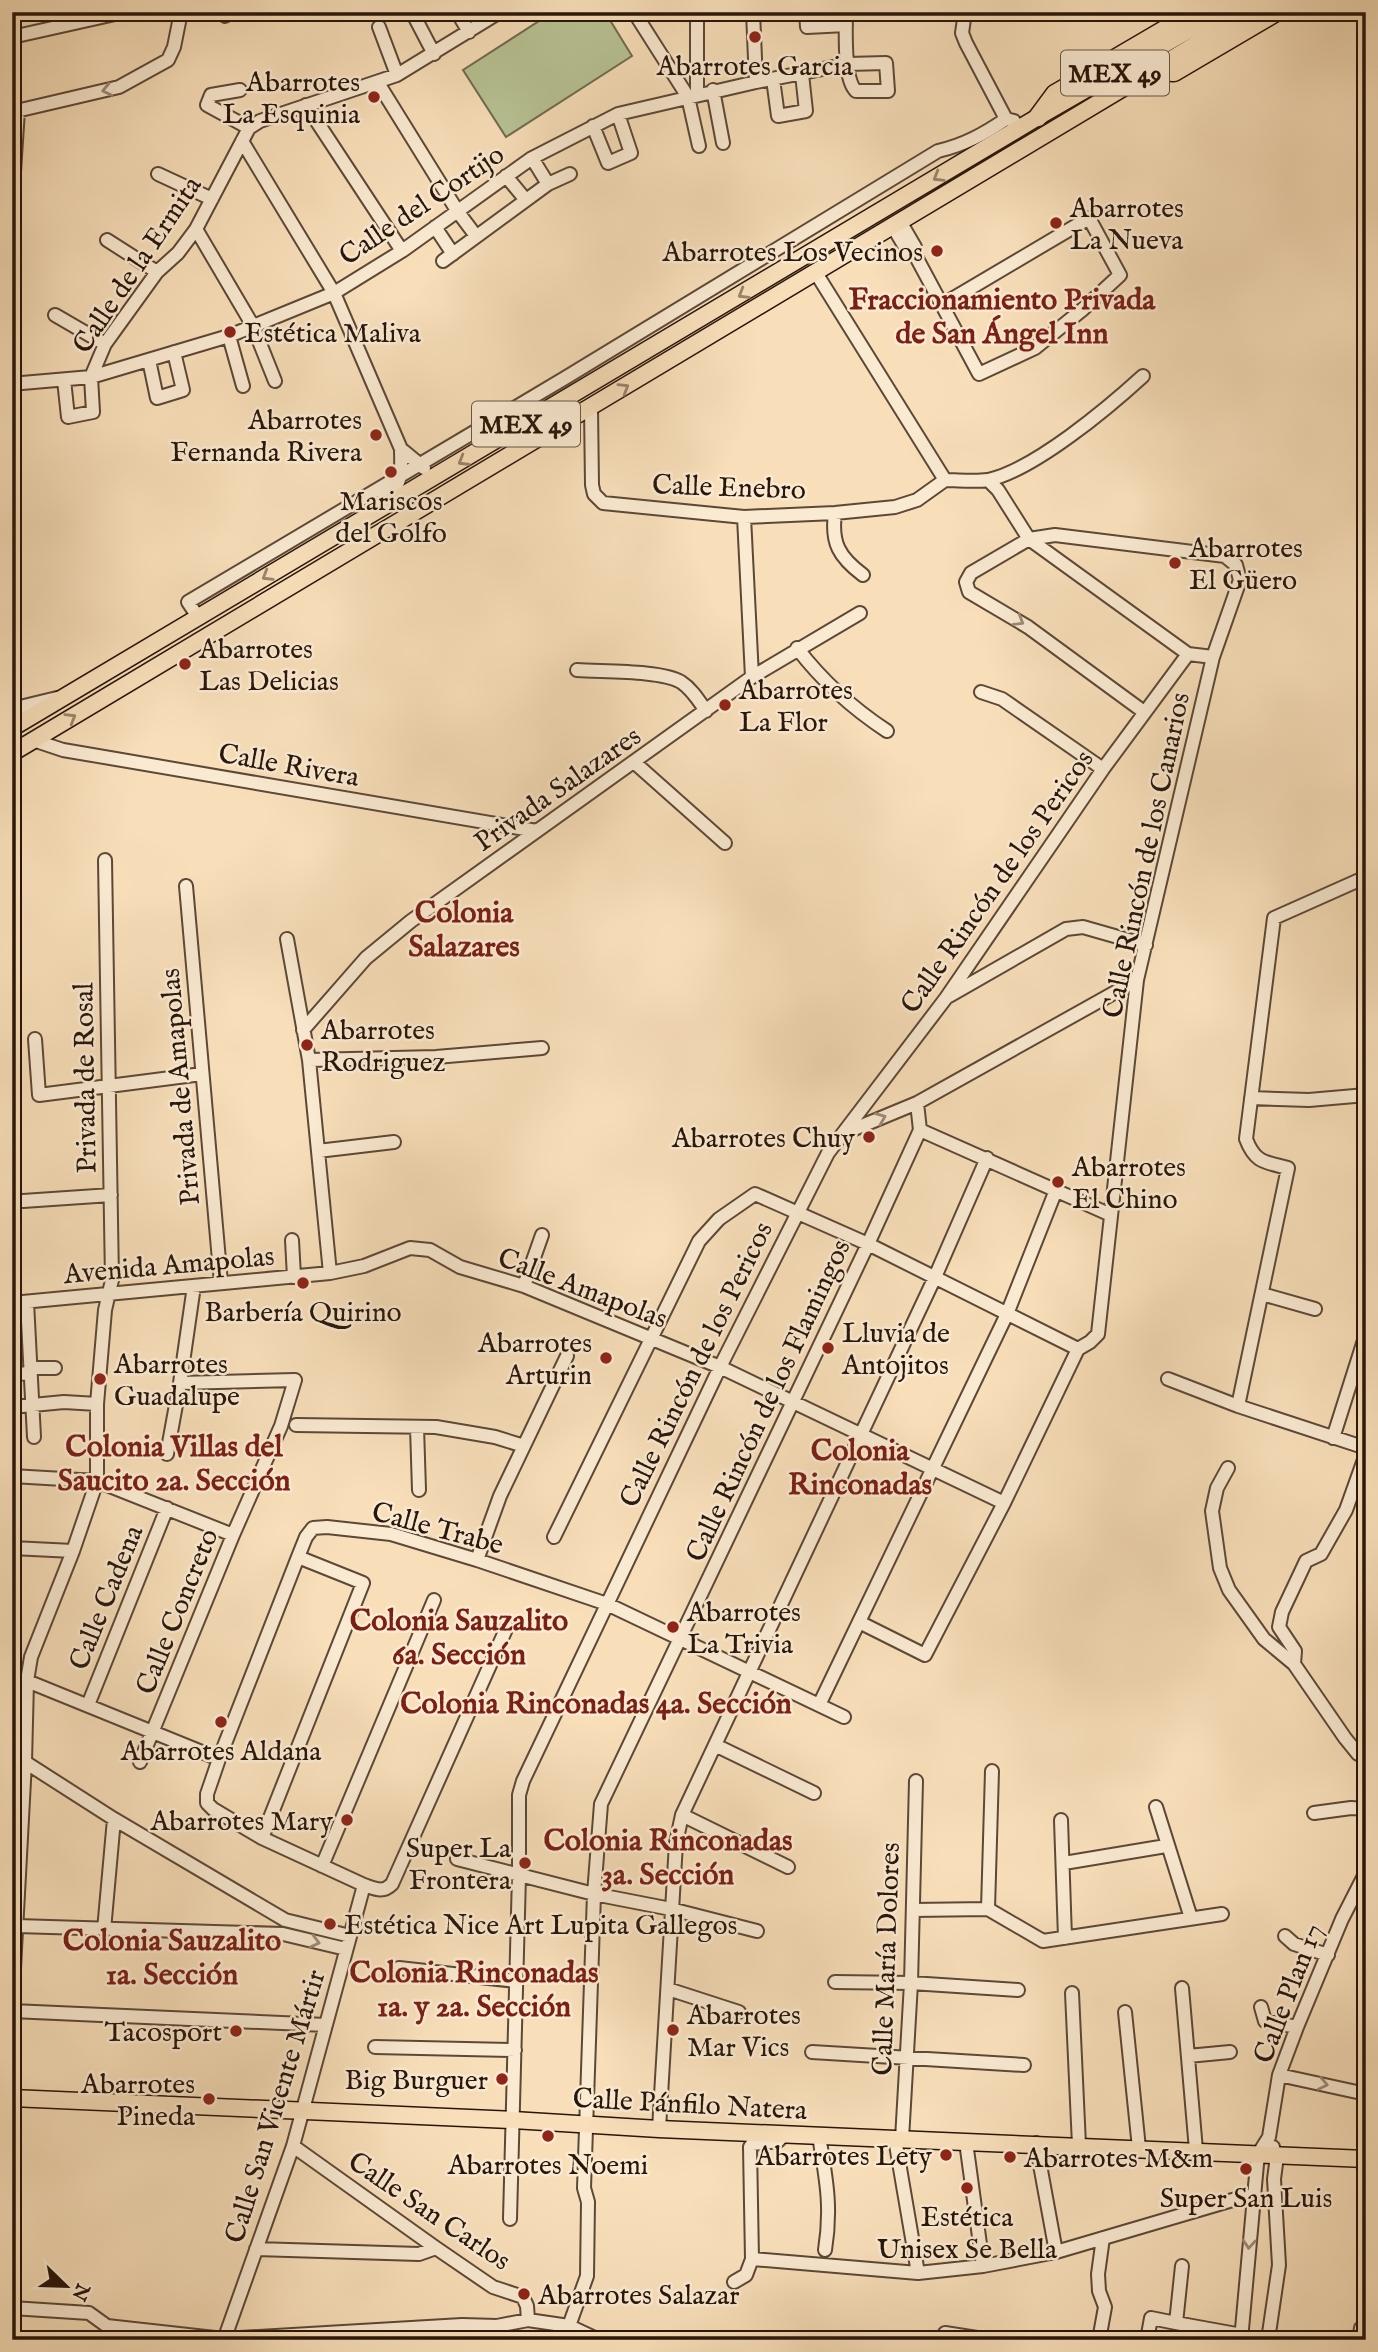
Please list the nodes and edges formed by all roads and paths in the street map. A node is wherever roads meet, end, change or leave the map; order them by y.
1 (124, 12) edge
2 (181, 12) edge
3 (412, 12) edge
4 (457, 12) edge
5 (500, 12) edge
6 (634, 12) edge
7 (697, 12) edge
8 (753, 12) edge
9 (806, 12) edge
10 (965, 12) edge
11 (1220, 12) edge
12 (1251, 12) edge
13 (1276, 12) edge
14 (846, 18) edge
15 (379, 27) dead end
16 (1197, 27) edge
17 (469, 32) junction
18 (12, 37) edge
19 (434, 54) junction
20 (848, 64) junction
21 (1155, 71) junction
22 (802, 74) junction
23 (397, 75) junction
24 (773, 79) junction
25 (756, 82) junction
26 (378, 83) junction
27 (240, 90) dead end
28 (713, 90) junction
29 (693, 95) junction
30 (306, 105) junction
31 (15, 111) edge
32 (618, 114) junction
33 (1006, 119) junction
34 (719, 121) junction
35 (1032, 121) junction
36 (593, 126) junction
37 (696, 127) junction
38 (249, 128) junction
39 (242, 141) junction
40 (723, 143) dead end
41 (699, 146) dead end
42 (958, 146) junction
43 (974, 155) junction
44 (532, 158) junction
45 (158, 174) dead end
46 (570, 174) dead end
47 (506, 176) junction
48 (548, 184) junction
49 (212, 199) junction
50 (525, 199) junction
51 (12, 203) edge
52 (458, 212) junction
53 (897, 225) junction
54 (435, 228) junction
55 (196, 229) junction
56 (476, 236) junction
57 (107, 240) dead end
58 (402, 251) junction
59 (158, 272) junction
60 (816, 273) junction
61 (334, 293) junction
62 (942, 305) junction
63 (55, 315) dead end
64 (253, 326) junction
65 (229, 336) junction
66 (105, 344) junction
67 (609, 351) junction
68 (174, 352) junction
69 (149, 359) junction
70 (620, 368) junction
71 (1143, 376) dead end
72 (90, 377) junction
73 (565, 378) junction
74 (64, 380) junction
75 (275, 381) dead end
76 (22, 383) dead end
77 (243, 386) dead end
78 (575, 395) junction
79 (591, 408) junction
80 (401, 449) junction
81 (419, 466) junction
82 (440, 474) junction
83 (399, 477) junction
84 (945, 480) junction
85 (988, 480) junction
86 (835, 513) junction
87 (370, 515) junction
88 (744, 517) junction
89 (381, 533) junction
90 (1029, 539) junction
91 (286, 543) junction
92 (295, 560) junction
93 (863, 575) dead end
94 (225, 579) junction
95 (235, 596) junction
96 (860, 613) dead end
97 (198, 617) junction
98 (210, 635) junction
99 (797, 648) junction
100 (1188, 654) junction
101 (1213, 657) junction
102 (577, 670) dead end
103 (752, 677) junction
104 (981, 692) dead end
105 (67, 696) junction
106 (706, 711) junction
107 (12, 712) edge
108 (1144, 712) junction
109 (12, 728) edge
110 (887, 731) dead end
111 (33, 740) junction
112 (12, 753) edge
113 (635, 763) junction
114 (1103, 769) junction
115 (537, 831) junction
116 (725, 843) dead end
117 (105, 860) dead end
118 (1366, 877) edge
119 (186, 886) dead end
120 (287, 939) dead end
121 (1146, 945) junction
122 (1137, 979) junction
123 (946, 998) junction
124 (303, 1030) junction
125 (35, 1039) dead end
126 (542, 1048) dead end
127 (309, 1060) junction
128 (202, 1074) junction
129 (108, 1087) junction
130 (1366, 1095) edge
131 (1251, 1098) junction
132 (917, 1103) junction
133 (920, 1129) junction
134 (845, 1133) junction
135 (394, 1142) dead end
136 (318, 1151) junction
137 (987, 1158) junction
138 (1056, 1190) junction
139 (111, 1195) junction
140 (23, 1201) dead end
141 (797, 1211) junction
142 (1111, 1215) junction
143 (542, 1235) dead end
144 (292, 1240) dead end
145 (869, 1244) junction
146 (330, 1273) junction
147 (294, 1277) junction
148 (935, 1278) junction
149 (221, 1283) junction
150 (194, 1286) junction
151 (524, 1286) junction
152 (1262, 1294) junction
153 (109, 1295) junction
154 (27, 1302) junction
155 (12, 1303) edge
156 (1315, 1309) dead end
157 (1007, 1314) junction
158 (1366, 1334) edge
159 (651, 1339) junction
160 (1078, 1349) junction
161 (567, 1356) dead end
162 (720, 1367) junction
163 (55, 1368) dead end
164 (30, 1371) junction
165 (12, 1374) edge
166 (1167, 1379) dead end
167 (180, 1383) junction
168 (793, 1402) junction
169 (97, 1404) junction
170 (32, 1405) junction
171 (1238, 1406) junction
172 (12, 1407) edge
173 (296, 1425) dead end
174 (416, 1427) junction
175 (862, 1435) junction
176 (34, 1437) dead end
177 (1333, 1438) junction
178 (524, 1446) junction
179 (1366, 1448) edge
180 (167, 1454) dead end
181 (1366, 1454) edge
182 (932, 1467) junction
183 (1228, 1468) dead end
184 (12, 1476) edge
185 (97, 1481) junction
186 (419, 1490) dead end
187 (1004, 1503) junction
188 (167, 1508) junction
189 (233, 1535) junction
190 (554, 1537) dead end
191 (12, 1548) edge
192 (73, 1551) junction
193 (298, 1557) junction
194 (477, 1560) junction
195 (434, 1600) dead end
196 (607, 1604) junction
197 (1249, 1618) junction
198 (859, 1622) junction
199 (507, 1627) dead end
200 (1279, 1627) junction
201 (680, 1639) junction
202 (1294, 1664) junction
203 (749, 1672) junction
204 (27, 1681) junction
205 (88, 1705) junction
206 (819, 1705) junction
207 (844, 1717) dead end
208 (152, 1733) junction
209 (715, 1745) junction
210 (1366, 1756) edge
211 (219, 1759) junction
212 (25, 1762) junction
213 (140, 1762) dead end
214 (992, 1771) dead end
215 (916, 1781) dead end
216 (814, 1793) dead end
217 (1156, 1807) dead end
218 (1366, 1809) edge
219 (1314, 1813) dead end
220 (682, 1815) junction
221 (114, 1819) junction
222 (1061, 1820) dead end
223 (262, 1838) junction
224 (1166, 1846) junction
225 (457, 1859) dead end
226 (1064, 1863) junction
227 (16, 1865) edge
228 (322, 1867) junction
229 (788, 1867) dead end
230 (1366, 1872) edge
231 (519, 1875) junction
232 (365, 1885) junction
233 (594, 1894) junction
234 (671, 1909) junction
235 (988, 1909) junction
236 (913, 1910) junction
237 (1222, 1914) dead end
238 (1191, 1918) junction
239 (285, 1920) junction
240 (17, 1926) junction
241 (104, 1930) junction
242 (757, 1931) dead end
243 (283, 1934) junction
244 (350, 1936) junction
245 (1286, 1936) dead end
246 (1065, 1938) junction
247 (346, 1949) junction
248 (1328, 1955) junction
249 (398, 1968) dead end
250 (516, 1981) junction
251 (835, 1982) dead end
252 (911, 1983) junction
253 (1182, 1988) dead end
254 (668, 1989) junction
255 (1018, 1990) dead end
256 (1072, 1993) dead end
257 (1261, 2007) dead end
258 (12, 2009) edge
259 (739, 2012) dead end
260 (1125, 2012) dead end
261 (326, 2025) junction
262 (1297, 2027) junction
263 (375, 2047) dead end
264 (514, 2050) junction
265 (812, 2052) dead end
266 (1230, 2052) dead end
267 (1188, 2056) junction
268 (906, 2057) junction
269 (1024, 2065) dead end
270 (1279, 2075) junction
271 (1366, 2094) edge
272 (12, 2098) edge
273 (302, 2110) junction
274 (513, 2120) junction
275 (586, 2124) junction
276 (659, 2129) junction
277 (740, 2133) junction
278 (785, 2134) junction
279 (819, 2136) junction
280 (899, 2139) junction
281 (966, 2142) junction
282 (1036, 2143) junction
283 (1079, 2145) junction
284 (293, 2146) junction
285 (1139, 2148) junction
286 (1196, 2150) junction
287 (1267, 2153) junction
288 (748, 2157) junction
289 (1366, 2159) edge
290 (1256, 2178) junction
291 (1274, 2179) junction
292 (1253, 2194) junction
293 (510, 2219) dead end
294 (1103, 2238) junction
295 (436, 2248) junction
296 (256, 2249) junction
297 (825, 2250) dead end
298 (1056, 2252) junction
299 (752, 2259) junction
300 (983, 2266) junction
301 (1182, 2266) dead end
302 (918, 2273) junction
303 (734, 2282) dead end
304 (12, 2308) edge
305 (528, 2320) junction
306 (1176, 2323) junction
307 (1366, 2329) edge
308 (569, 2333) edge
309 (945, 2333) dead end
310 (1241, 2337) edge
311 (224, 2339) edge
312 (599, 2340) edge
313 (990, 2340) edge
314 (1099, 2340) edge
315 (1147, 2340) edge
316 (1268, 2340) edge
317 (1359, 2340) edge

1 - 18 street
2 -> 31 street
3 - 19 street
4 - 17 street
5 - 17 street
6 - 29 street
7 - 29 street
8 - 25 street
9 - 14 street
10 - 33 street
11 - 16 main road, MEX 49
12 - 16 main road, MEX 49
13 - 21 highway
14 - 20 street
15 - 23 street
16 - 21 main road, MEX 49
16 - 35 highway
17 - 19 street
19 - 23 street
20 - 20 street, Calle del Cortijo
20 - 22 street, Calle del Cortijo
21 - 53 main road, MEX 49
22 - 24 street, Calle del Cortijo
22 - 24 street
23 - 26 street
24 - 25 street, Calle del Cortijo
25 - 28 street, Calle del Cortijo
26 - 30 street
26 - 52 street
27 - 38 street
28 - 29 street, Calle del Cortijo
28 - 34 street
29 - 32 street, Calle del Cortijo
29 - 37 street
30 - 38 street
30 - 58 street
31 - 51 street
32 - 36 street, Calle del Cortijo
32 - 36 street
33 - 35 street
33 - 42 street
34 - 37 street
34 - 40 street
35 - 43 main road, MEX 49
36 - 44 street, Calle del Cortijo
37 - 41 street
38 - 39 street, Calle de la Ermita
39 - 49 street, Calle de la Ermita
39 - 61 street
42 - 43 street
42 - 67 street
43 -> 70 main road, MEX 49
44 - 47 street, Calle del Cortijo
44 - 48 street
45 - 49 street
46 - 48 street
47 - 50 street
47 - 52 street, Calle del Cortijo
48 - 50 street
49 - 55 street, Calle de la Ermita
50 - 56 street
52 - 54 street, Calle del Cortijo
52 - 56 street
53 - 60 main road, MEX 49
53 - 62 street
54 - 56 street
54 - 58 street, Calle del Cortijo
55 - 59 street, Calle de la Ermita
55 - 64 street
57 - 59 street
58 - 61 street, Calle del Cortijo
59 - 66 street, Calle de la Ermita
79 -> 60 main road, MEX 49
60 - 84 street
61 - 64 street, Calle del Cortijo
61 - 80 street
62 - 62 street
63 - 66 street
64 - 65 street, Calle del Cortijo
64 - 75 street
65 - 68 street, Calle del Cortijo
65 - 77 street
66 - 72 street, Calle de la Ermita
67 - 70 street
67 - 73 street
68 - 69 street, Calle del Cortijo
68 - 69 street
69 - 72 street, Calle del Cortijo
70 - 78 main road, MEX 49
71 - 85 street
72 - 74 street, Calle del Cortijo
72 - 74 street
73 - 78 street
73 - 81 street
74 - 76 street, Calle del Cortijo
78 -> 82 main road, MEX 49
79 - 88 street, Calle Enebro
79 - 89 main road, MEX 49
80 - 81 street
80 - 83 street
81 - 82 street
81 - 83 street
82 - 87 main road, MEX 49
83 - 87 street
83 - 91 street
84 - 85 street
84 - 86 street, Calle Enebro
85 - 90 street
86 - 88 street, Calle Enebro
86 - 93 street
87 - 89 main road
87 - 92 main road, MEX 49
88 - 103 street
89 - 98 main road, MEX 49
90 - 100 street
90 - 101 street, Calle Rincón de los Canarios
90 -> 108 street
91 - 92 street
91 - 94 street
92 -> 95 main road, MEX 49
94 - 95 street
94 - 97 street
95 - 97 main road, MEX 49
96 - 99 street, Privada Salazares
97 - 98 main road
97 - 105 main road, MEX 49
111 -> 98 main road, MEX 49
99 - 103 street, Privada Salazares
99 - 110 street
100 - 101 street
100 - 108 street, Calle Rincón de los Pericos
101 - 121 street, Calle Rincón de los Canarios
102 - 106 street
103 - 106 street, Privada Salazares
104 - 114 street
105 - 107 street
105 - 109 main road, MEX 49
106 - 113 street, Privada Salazares
108 - 114 street, Calle Rincón de los Pericos
111 - 112 main road, MEX 49
111 - 115 street, Calle Rivera
113 - 115 street, Privada Salazares
113 - 116 street
114 - 123 street, Calle Rincón de los Pericos
115 - 124 street, Privada Salazares
117 - 129 street, Privada de Rosal
118 - 131 street
119 - 128 street, Privada de Amapolas
120 - 124 street
121 - 122 street, Calle Rincón de los Canarios
121 - 123 street
122 - 132 street
122 - 142 street, Calle Rincón de los Canarios
123 - 134 street, Calle Rincón de los Pericos
124 - 127 street
125 - 129 street
126 - 127 street
127 - 136 street
128 - 129 street
128 - 149 street, Privada de Amapolas
129 - 139 street, Privada de Rosal
130 - 131 street
131 - 152 street
132 - 133 street
134 -> 132 street
133 - 137 street
133 - 145 street, Calle Rincón de los Flamingos
134 - 141 street, Calle Rincón de los Pericos
135 - 136 street
136 - 146 street
137 - 138 street
137 - 148 street
138 - 142 street
138 - 157 street
139 - 140 street
139 - 153 street, Privada de Rosal
141 - 145 street
141 - 159 street
141 - 162 street, Calle Rincón de los Pericos
142 - 160 street, Calle Rincón de los Canarios
143 - 151 street
144 - 147 street
145 - 148 street
145 - 168 street, Calle Rincón de los Flamingos
146 - 147 street, Avenida Amapolas
146 - 151 street, Calle Amapolas
147 - 149 street, Avenida Amapolas
148 - 157 street
148 - 175 street
149 - 150 street, Avenida Amapolas
150 - 153 street, Avenida Amapolas
150 - 167 street
151 - 159 street, Calle Amapolas
152 - 156 street
152 - 171 street
153 - 154 street, Avenida Amapolas
153 - 169 street, Privada de Rosal
154 - 155 street, Avenida Amapolas
154 - 164 street
157 - 160 street
157 - 182 street
158 - 177 street
159 - 162 street, Calle Amapolas
159 - 190 street
160 - 187 street, Calle Rincón de los Canarios
161 - 178 street
162 - 168 street, Calle Amapolas
162 - 196 street, Calle Rincón de los Pericos
163 - 164 street
164 - 165 street
164 - 170 street
166 - 171 street
167 - 180 street
167 - 189 street, Calle Concreto
168 - 175 street, Calle Amapolas
168 - 201 street, Calle Rincón de los Flamingos
169 - 170 street
169 - 185 street, Privada de Rosal
170 - 172 street
170 - 176 street
171 - 177 street
173 - 174 street
174 - 178 street
174 - 186 street
175 - 182 street, Calle Amapolas
175 - 203 street
177 - 179 street
178 - 194 street
181 - 200 street
182 - 187 street, Calle Amapolas
182 - 198 street
183 - 197 street
184 - 185 street
185 - 188 street
185 - 192 street, Privada de Rosal
187 - 198 street, Calle Rincón de los Canarios
188 - 189 street
188 - 205 street, Calle Cadena
189 - 208 street, Calle Concreto
191 - 192 street
192 - 204 street, Privada de Rosal
193 - 194 street, Calle Trabe
193 - 211 street, Calle Trabe
193 - 223 street
194 - 196 street, Calle Trabe
195 - 228 street
196 - 201 street, Calle Trabe
196 - 231 street, Calle Rincón de los Pericos
197 - 200 street
197 - 202 street
198 - 206 street
199 - 232 street
200 - 202 street
201 - 203 street, Calle Trabe
201 - 233 street, Calle Rincón de los Flamingos
202 - 210 street
203 - 206 street, Calle Trabe
203 - 209 street
204 - 205 street
204 - 212 street, Privada de Rosal
205 - 208 street
206 - 207 street, Calle Trabe
208 - 211 street
208 - 213 street, Calle Concreto
209 - 216 street
209 - 220 street
211 - 223 street, Calle Trabe
212 - 221 street
212 - 227 street, Privada de Rosal
214 - 235 street
215 - 236 street, Calle María Dolores
217 - 224 street
218 - 219 street
220 - 229 street
220 - 234 street
221 - 239 street
221 - 241 street
222 - 226 street
223 - 228 street
224 - 226 street
224 - 238 street
225 - 231 street
226 - 246 street
227 - 240 street, Privada de Rosal
228 - 232 street
230 - 248 street, Calle Plan 17
231 - 233 street
231 - 250 street, Calle Rincón de los Pericos
232 - 244 street, Calle San Vicente Mártir
233 - 234 street
233 - 275 street, Calle Rincón de los Flamingos
234 - 242 street
234 - 254 street
235 - 236 street
235 - 246 street
236 - 252 street, Calle María Dolores
237 - 238 street
238 - 246 street
239 - 243 street
239 - 244 street
240 - 241 street
240 - 258 street, Privada de Rosal
241 - 243 street
243 -> 247 street
244 - 247 street, Calle San Vicente Mártir
245 - 248 street
247 - 261 street, Calle San Vicente Mártir
248 - 262 street, Calle Plan 17
249 - 250 street
250 - 264 street, Calle Rincón de los Pericos
251 - 252 street
252 - 255 street
252 - 268 street, Calle María Dolores
253 - 267 street
254 - 259 street
254 - 276 street
256 - 283 street
257 - 262 street
258 - 261 street
260 - 285 street
261 - 273 street, Calle San Vicente Mártir
262 - 270 street, Calle Plan 17
263 - 264 street
264 - 274 street, Calle Rincón de los Pericos
265 - 268 street
266 - 267 street
267 - 286 street
268 - 269 street
268 - 280 street, Calle María Dolores
270 -> 271 street
270 - 287 street, Calle Plan 17
272 - 273 main road, Calle Pánfilo Natera
273 - 274 main road, Calle Pánfilo Natera
273 - 284 street, Calle San Vicente Mártir
274 - 275 main road, Calle Pánfilo Natera
274 - 293 street, Calle Rincón de los Pericos
275 - 276 main road, Calle Pánfilo Natera
275 - 308 street, Calle Rincón de los Flamingos
276 - 277 main road, Calle Pánfilo Natera
277 - 278 main road, Calle Pánfilo Natera
277 - 288 street
278 - 279 main road, Calle Pánfilo Natera
278 - 288 street
279 - 280 main road, Calle Pánfilo Natera
279 - 297 street
280 - 281 main road, Calle Pánfilo Natera
280 - 302 street, Calle María Dolores
281 - 282 main road, Calle Pánfilo Natera
281 - 300 street
282 - 283 main road, Calle Pánfilo Natera
282 - 298 street
283 - 285 main road, Calle Pánfilo Natera
284 - 295 street, Calle San Carlos
284 - 296 street, Calle San Vicente Mártir
285 - 286 main road, Calle Pánfilo Natera
286 - 287 main road, Calle Pánfilo Natera
287 - 289 main road, Calle Pánfilo Natera
287 - 290 street
287 - 291 street
288 - 299 street
290 - 291 street
290 - 292 street
291 - 316 street
292 - 294 street
292 -> 310 street
294 - 298 street
294 - 314 street
295 - 296 street
295 - 305 street, Calle San Carlos
296 - 311 street, Calle San Vicente Mártir
298 - 300 street
299 - 302 street
299 - 303 street
300 - 302 street
301 - 306 street
304 - 311 street
305 - 308 street
305 - 311 street
306 - 310 street
306 - 315 street
307 - 317 street
308 - 312 street
309 - 313 street

